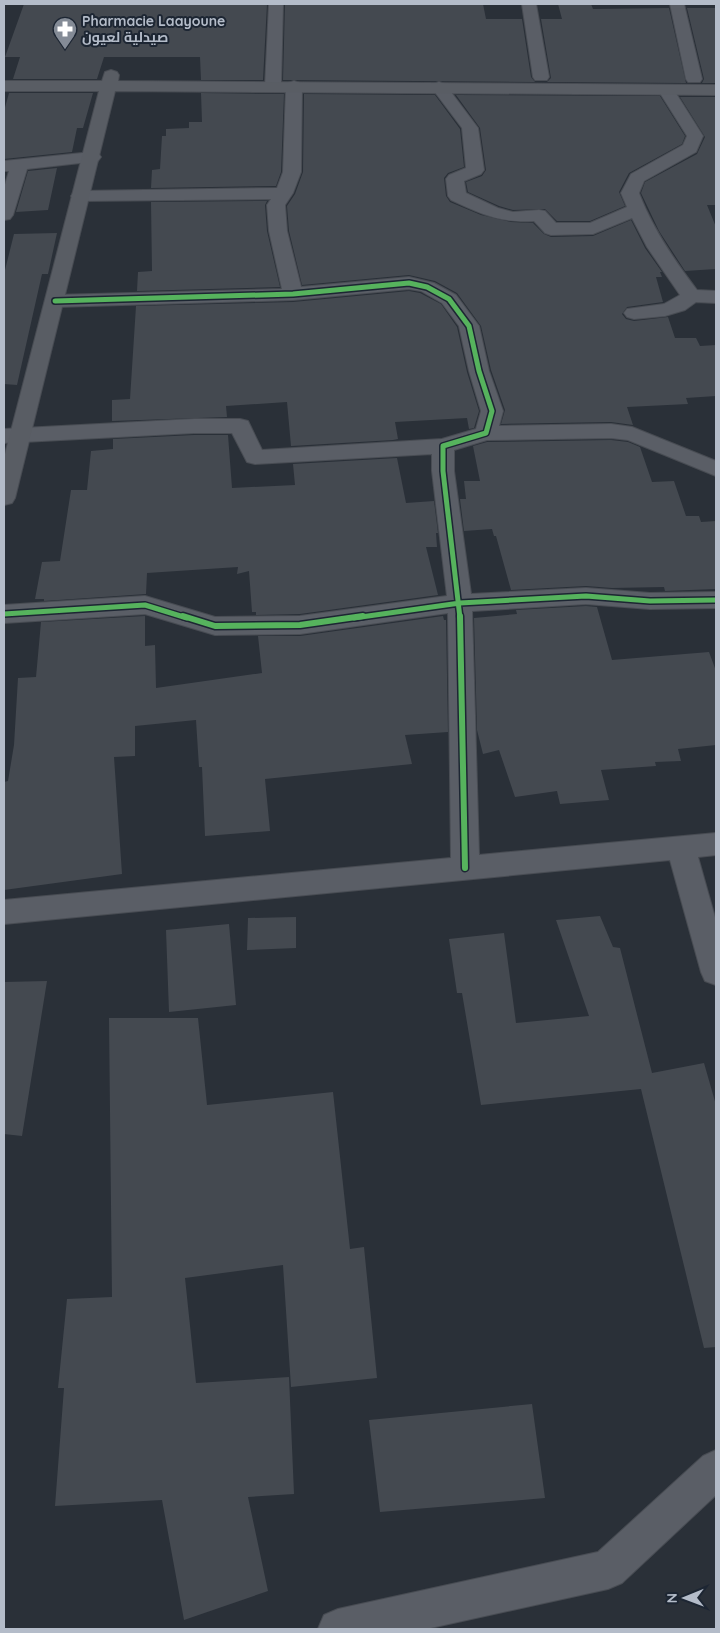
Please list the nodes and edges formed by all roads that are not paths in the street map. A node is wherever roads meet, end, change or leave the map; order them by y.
1 (276, 4) edge
2 (529, 4) edge
3 (677, 4) edge
4 (4, 74) edge
5 (540, 77) junction
6 (694, 79) junction
7 (716, 79) edge
8 (273, 80) junction
9 (109, 81) junction
10 (4, 86) edge
11 (294, 86) junction
12 (438, 88) junction
13 (666, 90) junction
14 (716, 90) edge
15 (92, 157) junction
16 (12, 165) edge
17 (284, 193) junction
18 (80, 196) junction
19 (636, 210) junction
20 (4, 215) edge
21 (293, 294) junction
22 (691, 296) junction
23 (716, 297) edge
24 (55, 301) junction
25 (634, 313) dead end
26 (486, 433) junction
27 (13, 435) edge
28 (443, 446) junction
29 (716, 469) edge
30 (4, 498) edge
31 (716, 600) edge
32 (460, 603) junction
33 (4, 614) edge
34 (716, 844) edge
35 (681, 847) junction
36 (465, 868) junction
37 (4, 912) edge
38 (716, 972) edge
39 (716, 1469) edge
40 (338, 1629) edge

1 - 8 street
2 - 5 street
3 - 6 street
4 - 9 street
5 - 6 street
5 - 8 street
6 - 7 street
8 - 9 street
8 - 11 street
9 - 10 street
9 - 15 street
11 - 12 street
11 - 17 street
12 - 13 street
12 - 19 street
13 - 14 street
13 - 19 street
15 - 16 street
15 - 18 street
16 - 20 street
17 - 18 street
17 - 21 street
18 - 24 street
19 - 22 street
21 - 24 street
21 - 26 street
22 - 23 street
22 - 25 street
24 - 27 street
26 - 28 street
26 - 29 street
27 - 28 street
27 - 30 street
28 - 32 street
31 - 32 street
32 - 33 street
32 - 36 street
34 - 35 street
35 - 36 street
35 - 38 street
36 - 37 street
39 - 40 street

